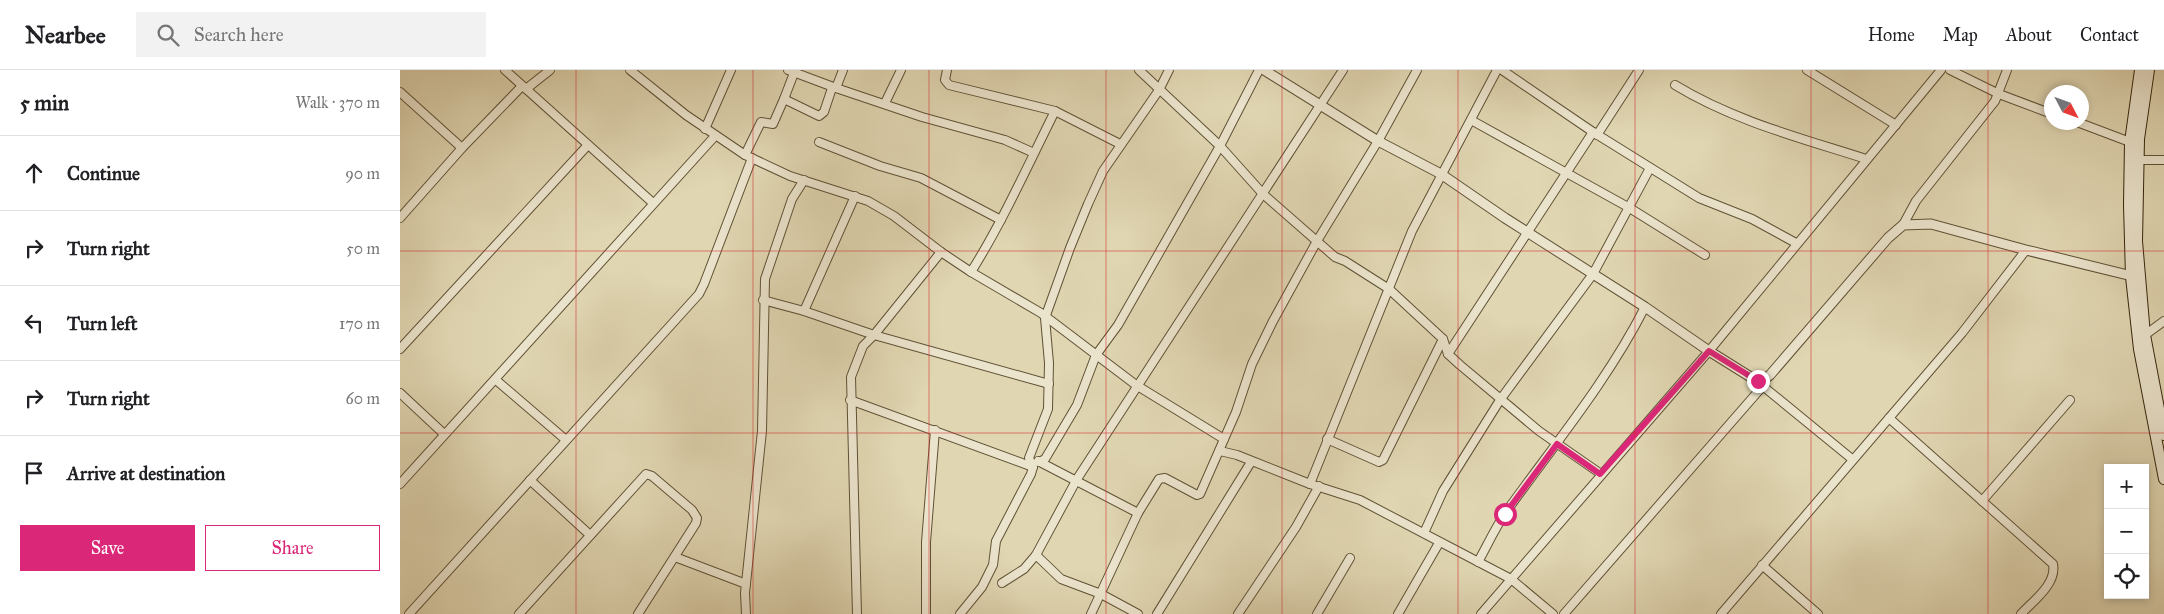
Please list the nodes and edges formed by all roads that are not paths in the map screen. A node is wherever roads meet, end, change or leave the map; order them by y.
1 (505, 70) edge
2 (550, 70) edge
3 (630, 70) edge
4 (731, 70) edge
5 (843, 70) edge
6 (901, 70) edge
7 (947, 70) edge
8 (1139, 70) edge
9 (1169, 70) edge
10 (1259, 70) edge
11 (1264, 70) edge
12 (1343, 70) edge
13 (1417, 70) edge
14 (1497, 70) edge
15 (1502, 70) edge
16 (1639, 70) edge
17 (1808, 70) edge
18 (1943, 70) edge
19 (2006, 70) edge
20 (2140, 70) edge
21 (2149, 70) edge
22 (791, 72) edge
23 (1675, 85) dead end
24 (524, 88) junction
25 (834, 88) junction
26 (1158, 90) junction
27 (400, 92) edge
28 (1999, 94) junction
29 (784, 99) junction
30 (885, 103) junction
31 (1321, 104) junction
32 (1055, 111) junction
33 (2044, 111) edge
34 (1471, 120) junction
35 (1896, 125) junction
36 (2089, 127) edge
37 (705, 129) junction
38 (1595, 134) junction
39 (715, 136) junction
40 (1378, 141) junction
41 (819, 142) dead end
42 (2130, 142) junction
43 (1120, 144) junction
44 (587, 146) junction
45 (1220, 146) junction
46 (462, 148) junction
47 (1034, 153) junction
48 (748, 157) junction
49 (1866, 159) junction
50 (2138, 160) junction
51 (2164, 160) edge
52 (1650, 168) junction
53 (1441, 174) junction
54 (1566, 174) junction
55 (804, 180) junction
56 (1263, 194) junction
57 (855, 196) junction
58 (653, 203) junction
59 (1628, 207) junction
60 (400, 218) edge
61 (1001, 220) junction
62 (1902, 225) junction
63 (1528, 233) junction
64 (1317, 241) junction
65 (1796, 243) junction
66 (2026, 250) junction
67 (941, 252) junction
68 (1705, 255) dead end
69 (971, 272) junction
70 (1593, 274) junction
71 (2135, 277) junction
72 (1389, 289) junction
73 (763, 300) junction
74 (1646, 307) junction
75 (804, 311) junction
76 (1045, 318) junction
77 (2164, 321) edge
78 (874, 335) junction
79 (2145, 336) junction
80 (1443, 339) junction
81 (400, 349) edge
82 (1709, 351) junction
83 (1448, 354) junction
84 (1096, 355) junction
85 (496, 380) junction
86 (1049, 384) junction
87 (1760, 384) junction
88 (1136, 385) junction
89 (400, 393) edge
90 (850, 400) junction
91 (1500, 400) junction
92 (2070, 400) dead end
93 (1889, 418) junction
94 (935, 430) junction
95 (444, 434) junction
96 (2164, 435) edge
97 (1224, 439) junction
98 (1327, 439) junction
99 (566, 440) junction
100 (1557, 444) junction
101 (1220, 451) junction
102 (1852, 460) junction
103 (1251, 462) junction
104 (1036, 464) junction
105 (1600, 474) junction
106 (1077, 479) junction
107 (2164, 479) edge
108 (530, 480) junction
109 (400, 484) edge
110 (1310, 484) junction
111 (1319, 486) junction
112 (1982, 501) junction
113 (1138, 513) junction
114 (1424, 533) junction
115 (590, 535) junction
116 (1439, 543) junction
117 (1036, 555) junction
118 (675, 557) junction
119 (1350, 558) dead end
120 (1478, 562) junction
121 (1762, 565) junction
122 (1510, 579) junction
123 (1002, 583) dead end
124 (746, 584) junction
125 (1100, 594) junction
126 (409, 614) edge
127 (519, 614) edge
128 (638, 614) edge
129 (746, 614) edge
130 (857, 614) edge
131 (926, 614) edge
132 (960, 614) edge
133 (1091, 614) edge
134 (1138, 614) edge
135 (1157, 614) edge
136 (1238, 614) edge
137 (1317, 614) edge
138 (1398, 614) edge
139 (1481, 614) edge
140 (1553, 614) edge
141 (1564, 614) edge
142 (1721, 614) edge
143 (1818, 614) edge
144 (2021, 614) edge

1 - 24 street
2 - 24 street
3 - 37 street
4 - 37 street
5 - 25 street
6 - 30 street
7 - 32 street
8 - 26 street
9 - 26 street
10 - 45 street
11 - 31 street
12 - 31 street
13 - 40 street
14 - 34 street
15 - 38 street
16 - 38 street
17 - 35 street
18 - 28 street
18 - 35 street
19 - 28 street
20 - 42 main road
21 - 50 main road
22 - 25 street
22 - 29 street
23 - 49 street
24 - 44 street
24 - 46 street
25 - 29 street
25 - 30 street
26 - 43 street
26 - 45 street
27 - 46 street
28 - 33 street
28 - 62 street
29 - 48 street
30 - 47 street
31 - 40 street
31 - 56 street
32 - 43 street
32 - 47 street
34 - 53 street
34 - 54 street
35 - 49 street
36 - 42 street
37 - 39 street
38 - 52 street
38 - 54 street
39 - 48 street
39 - 58 street
40 - 53 street
40 - 64 street
41 - 61 street
42 - 71 main road
43 - 76 street
44 - 58 street
44 - 81 street
45 - 56 street
45 - 84 street
46 - 60 street
47 - 61 street
48 - 55 street
48 - 99 street
49 - 65 street
50 - 51 street
50 - 71 main road
52 - 59 street
52 - 65 street
53 - 63 street
53 - 72 street
54 - 59 street
54 - 63 street
55 - 57 street
55 - 73 street
56 - 64 street
56 - 88 street
57 - 67 street
57 - 75 street
58 - 85 street
59 - 68 street
59 - 70 street
61 - 69 street
62 - 66 street
62 - 87 street
63 - 70 street
63 - 83 street
64 - 72 street
64 - 97 street
65 - 82 street
66 - 71 street
66 - 93 street
67 - 69 street
67 - 78 street
69 - 76 street
70 - 74 street
70 - 91 street
71 - 79 main road
71 - 107 main road
72 - 80 street
72 - 98 street
73 - 75 street
73 - 124 street
74 - 82 street
74 - 100 street
75 - 78 street
76 - 84 street
76 - 86 street
77 - 79 street
78 - 86 street
78 - 90 street
79 - 96 main road
80 - 83 street
80 - 98 street
82 - 87 street
82 - 105 street
83 - 91 street
84 - 88 street
84 - 104 street
85 - 95 street
85 - 99 street
86 - 104 street
87 - 102 street
87 - 141 street
88 - 97 street
88 - 106 street
89 - 95 street
90 - 94 street
90 - 130 street
91 - 100 street
91 - 114 street
92 - 112 street
93 - 102 street
93 - 112 street
94 - 104 street
94 - 131 street
95 - 109 street
97 - 101 street
98 - 110 street
99 - 108 street
100 - 105 street
100 - 120 street
101 - 103 street
101 - 113 street
102 - 121 street
103 - 110 street
103 - 135 street
104 - 106 street
104 - 132 street
105 - 122 street
106 - 113 street
106 - 117 street
108 - 115 street
108 - 126 street
110 - 111 street
111 - 114 street
111 - 136 street
112 - 144 street
113 - 125 street
114 - 116 street
115 - 118 street
115 - 127 street
116 - 120 street
116 - 138 street
117 - 123 street
117 - 125 street
118 - 124 street
118 - 128 street
119 - 137 street
120 - 122 street
121 - 142 street
121 - 143 street
122 - 139 street
122 - 140 street
124 - 129 street
125 - 133 street
125 - 134 street

